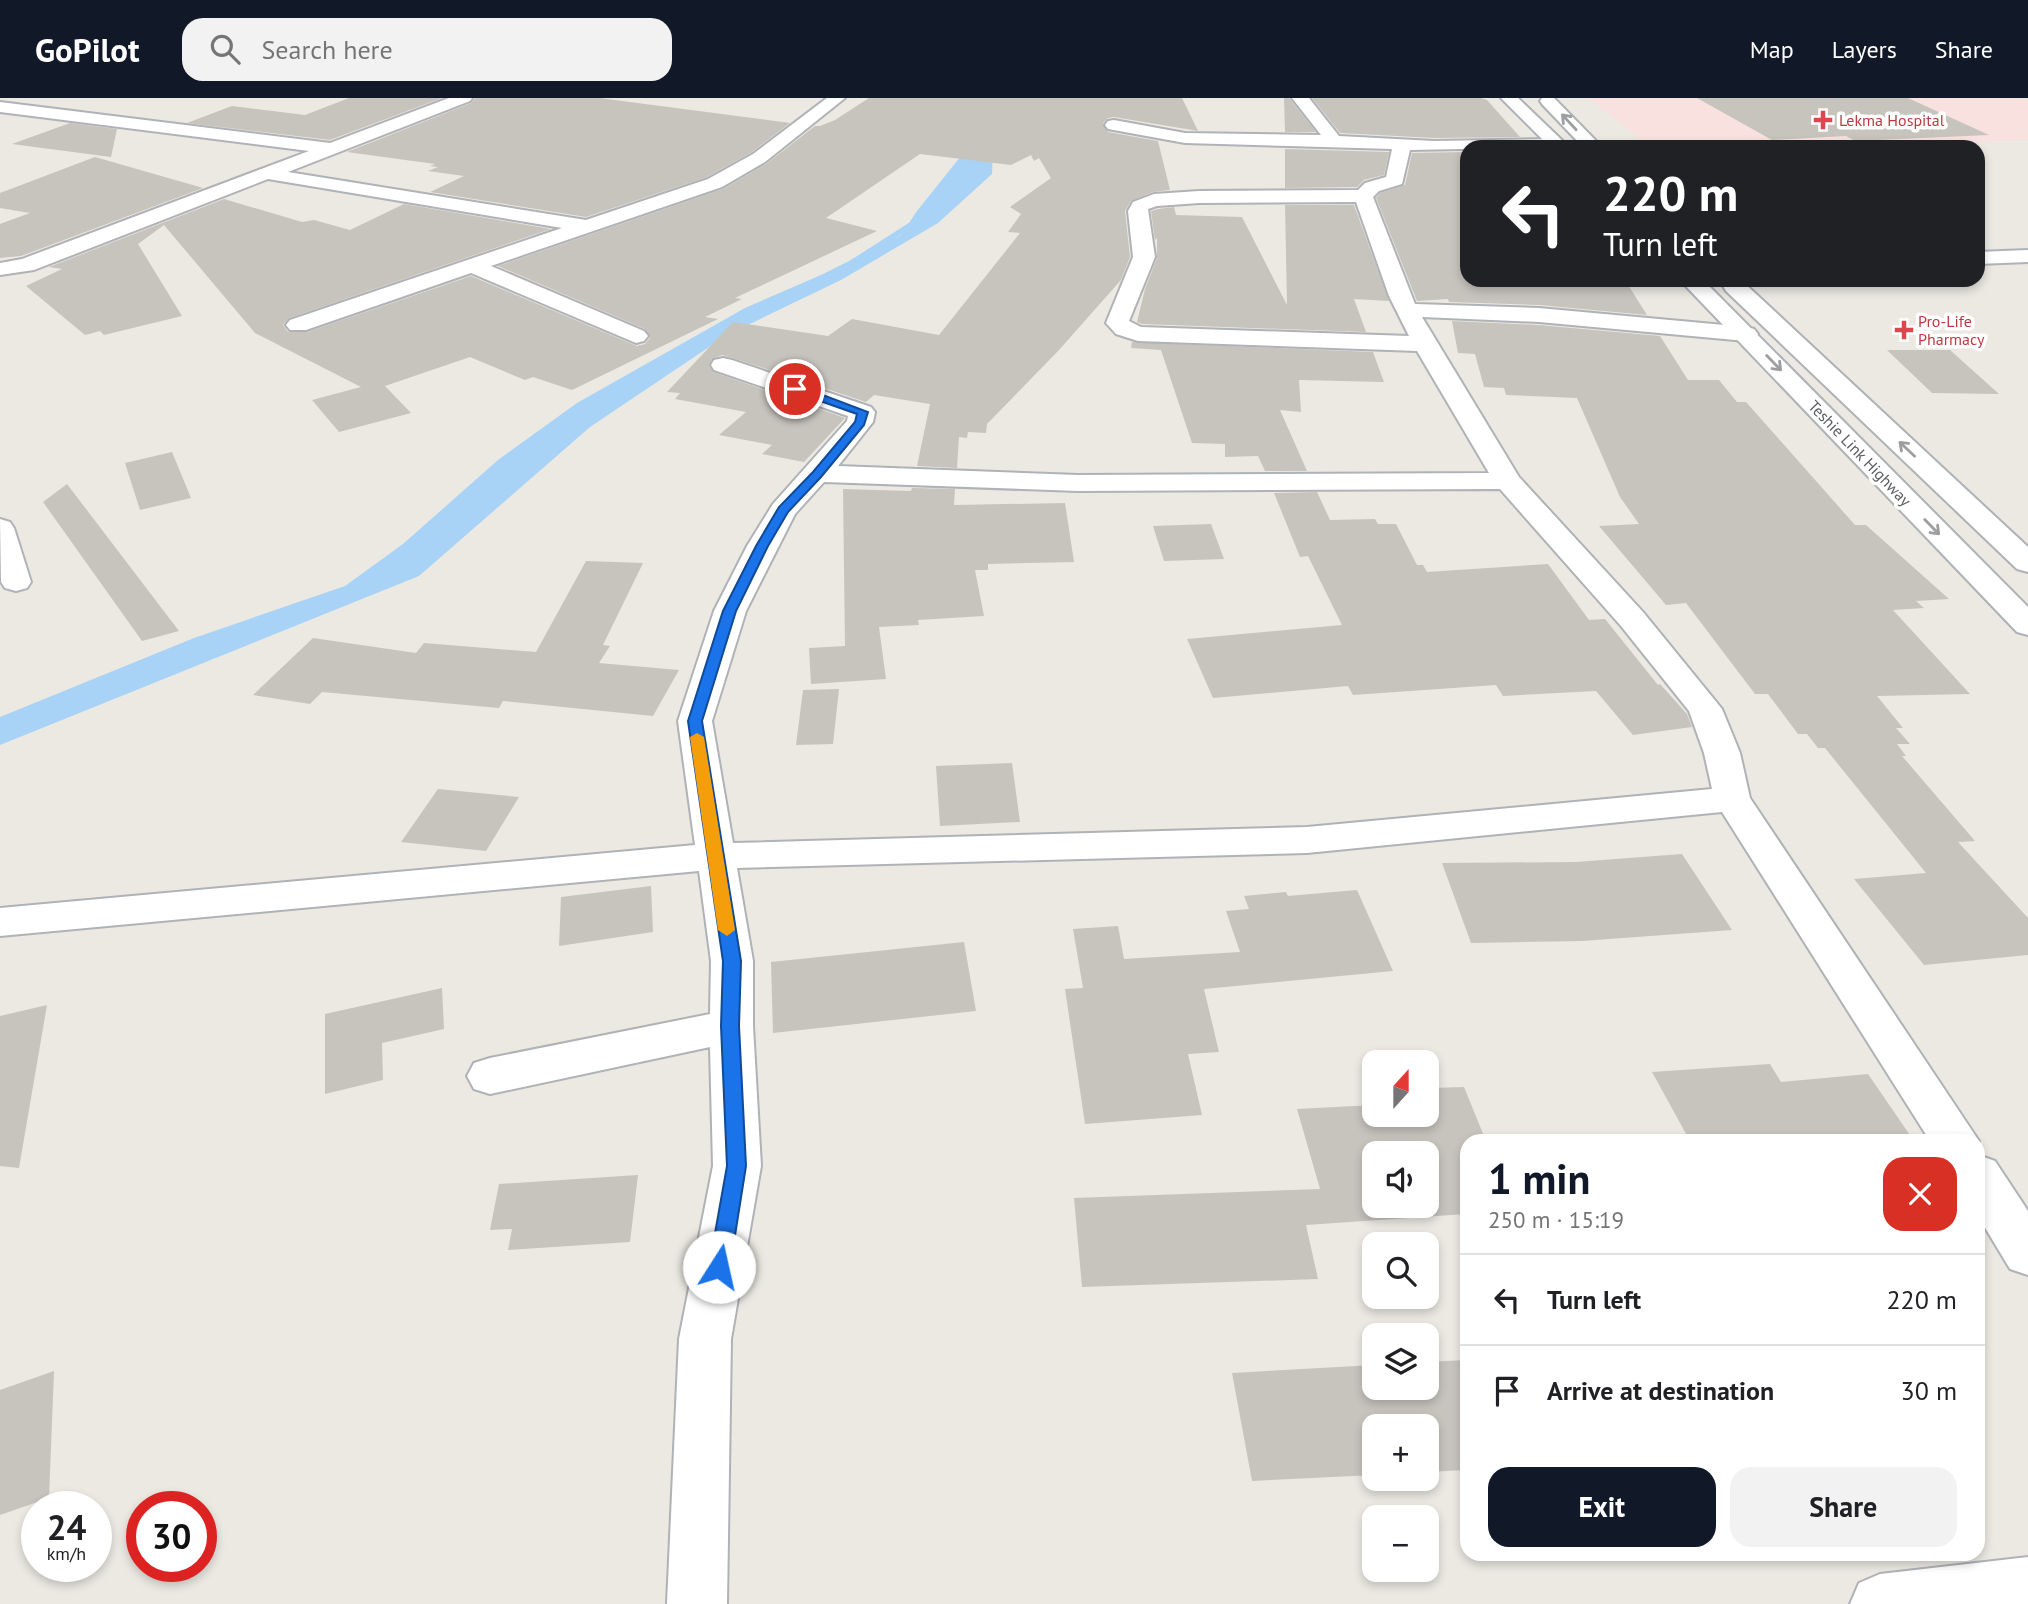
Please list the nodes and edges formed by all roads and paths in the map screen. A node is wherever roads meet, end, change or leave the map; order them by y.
1 (464, 98) edge
2 (837, 98) edge
3 (1300, 98) edge
4 (1509, 98) edge
5 (1545, 98) edge
6 (0, 107) edge
7 (1114, 125) dead end
8 (1553, 140) edge
9 (1586, 140) edge
10 (1334, 141) junction
11 (1402, 145) junction
12 (1460, 145) edge
13 (331, 149) junction
14 (269, 174) junction
15 (1363, 196) junction
16 (589, 227) junction
17 (2028, 256) edge
18 (1985, 258) edge
19 (472, 266) junction
20 (4, 277) edge
21 (1698, 287) edge
22 (1735, 287) edge
23 (1407, 310) junction
24 (298, 325) dead end
25 (1746, 334) junction
26 (636, 336) dead end
27 (1427, 344) junction
28 (723, 366) dead end
29 (817, 474) junction
30 (1508, 481) junction
31 (0, 528) edge
32 (2028, 563) edge
33 (16, 582) dead end
34 (2028, 625) edge
35 (1732, 799) junction
36 (715, 856) junction
37 (0, 922) edge
38 (730, 1026) junction
39 (490, 1076) dead end
40 (1950, 1134) edge
41 (1985, 1186) edge
42 (2028, 1253) edge
43 (2028, 1587) edge
44 (696, 1604) edge
45 (1880, 1604) edge

1 - 13 street
2 - 16 street
3 - 10 street
4 - 8 street
9 -> 5 street
6 - 13 street
7 - 10 street
10 - 11 street
11 - 12 street
11 - 15 street
13 - 14 street
14 - 16 street
14 - 20 street
15 - 23 street
15 - 27 street
16 - 19 street
17 - 18 street
19 - 24 street
19 - 26 street
21 - 25 street, Teshie Link Highway
32 -> 22 street, Teshie Link Highway
23 - 25 street
23 - 27 street
25 -> 34 street, Teshie Link Highway
27 - 30 street
28 - 29 street
29 - 30 street
29 - 36 street
30 - 35 street
31 - 33 street
35 - 36 street
35 - 40 street
36 - 37 street
36 - 38 street
38 - 39 street
38 - 44 street
41 - 42 street
43 - 45 street

